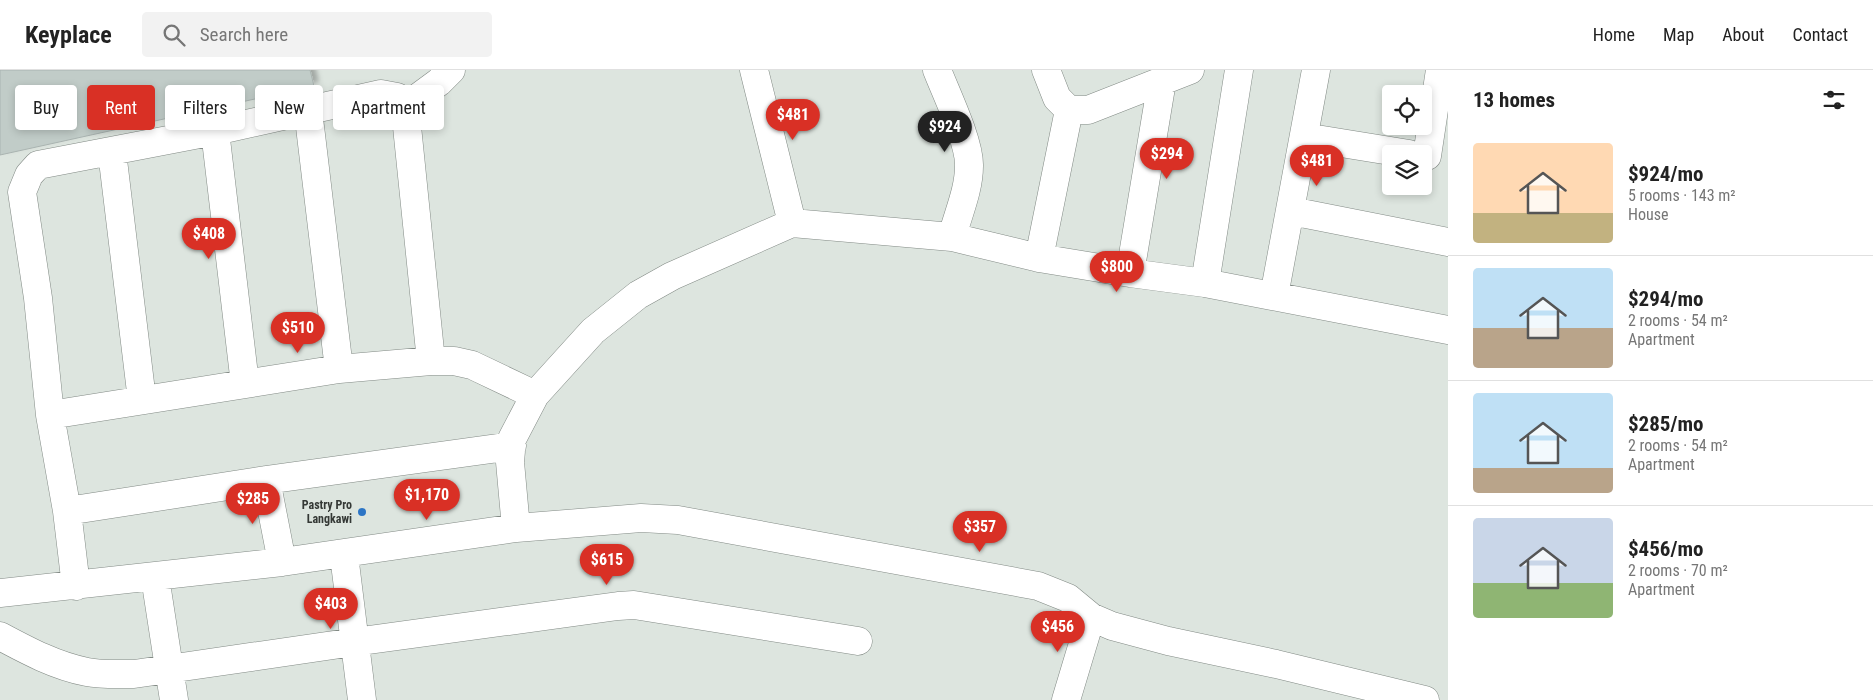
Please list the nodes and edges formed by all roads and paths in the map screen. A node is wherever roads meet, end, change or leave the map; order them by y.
1 (451, 70) edge
2 (754, 70) edge
3 (937, 70) edge
4 (1046, 70) edge
5 (1190, 70) edge
6 (1239, 70) edge
7 (1316, 70) edge
8 (1443, 74) edge
9 (1162, 81) junction
10 (435, 85) edge
11 (1069, 110) junction
12 (255, 122) edge
13 (310, 130) edge
14 (407, 130) edge
15 (214, 131) junction
16 (1304, 138) junction
17 (1429, 145) edge
18 (1382, 149) edge
19 (112, 152) junction
20 (1291, 211) junction
21 (792, 223) junction
22 (952, 237) junction
23 (1448, 242) edge
24 (1039, 258) junction
25 (1130, 274) junction
26 (1205, 283) junction
27 (1274, 296) junction
28 (1448, 330) edge
29 (431, 361) junction
30 (339, 369) junction
31 (245, 384) junction
32 (535, 395) junction
33 (142, 400) junction
34 (50, 415) junction
35 (512, 446) junction
36 (266, 480) junction
37 (67, 511) junction
38 (516, 528) junction
39 (344, 555) junction
40 (282, 562) junction
41 (155, 577) junction
42 (76, 586) junction
43 (0, 593) edge
44 (1091, 617) junction
45 (0, 636) edge
46 (858, 641) dead end
47 (354, 642) junction
48 (169, 670) junction
49 (174, 700) edge
50 (362, 700) edge
51 (1066, 700) edge
52 (1425, 700) edge

1 - 10 street
2 - 21 street
3 - 22 street
4 - 11 street
5 - 9 street
6 - 26 street
7 - 16 street
8 - 17 street
9 - 11 street
9 - 25 street
11 - 24 street
12 - 15 street
13 - 30 street
14 - 29 street
15 - 19 street
15 - 31 street
16 - 18 street
16 - 20 street
19 - 33 street
19 - 34 street
20 - 23 street
20 - 27 street
21 - 22 street
21 - 32 street
22 - 24 street
24 - 25 street
25 - 26 street
26 - 27 street
27 - 28 street
29 - 30 street
29 - 32 street
30 - 31 street
31 - 33 street
32 - 35 street
33 - 34 street
34 - 37 street
35 - 36 street
35 - 38 street
36 - 37 street
36 - 40 street
37 - 42 street
38 - 39 street
38 - 44 street
39 - 40 street
39 - 47 street
40 - 41 street
41 - 42 street
41 - 48 street
42 - 43 street
44 - 51 street
44 - 52 street
45 - 48 street
46 - 47 street
47 - 48 street
47 - 50 street
48 - 49 street

